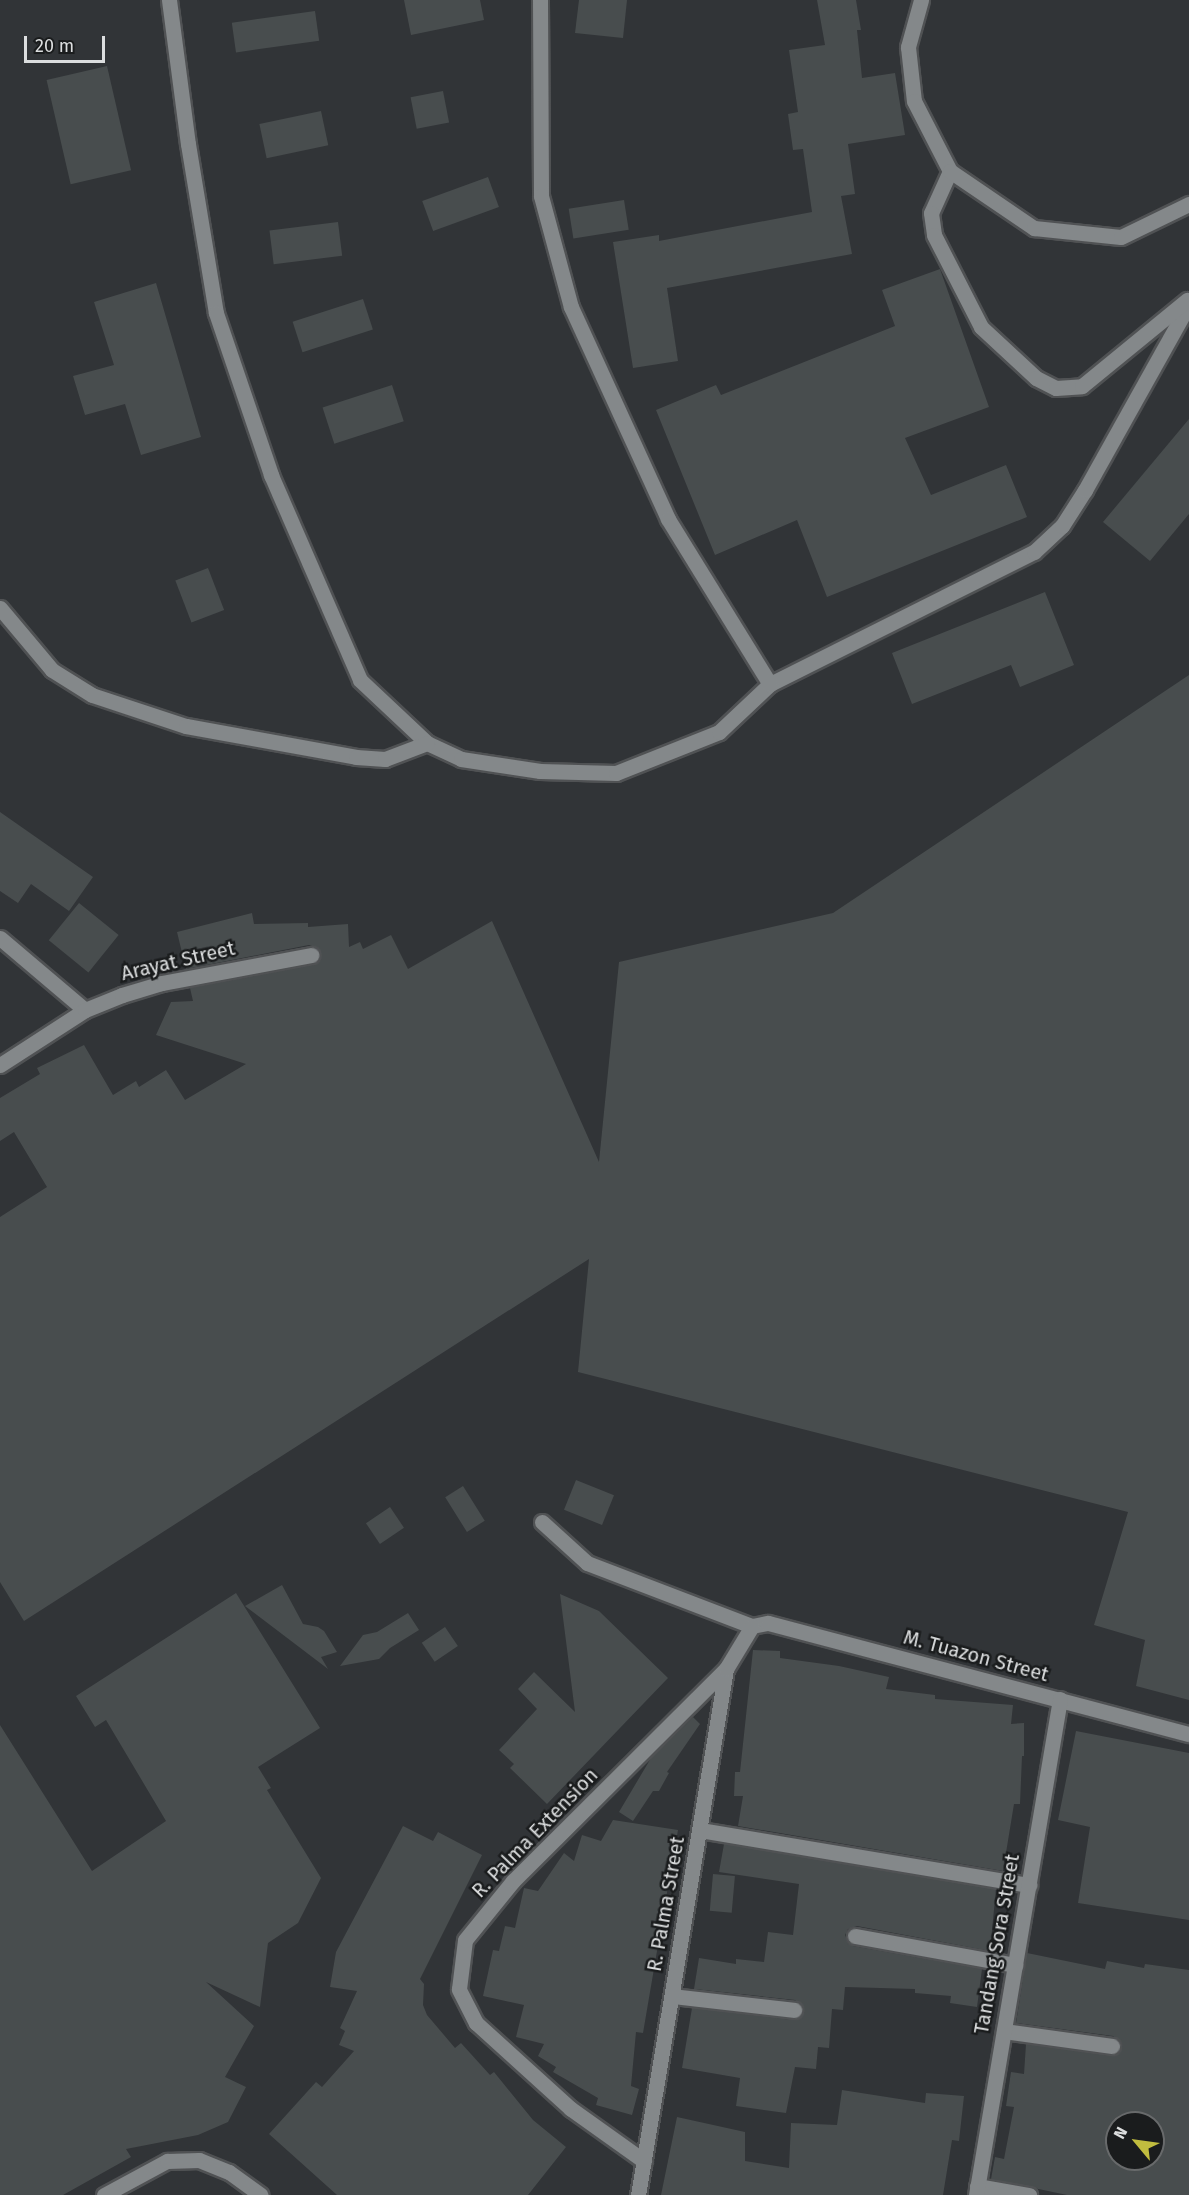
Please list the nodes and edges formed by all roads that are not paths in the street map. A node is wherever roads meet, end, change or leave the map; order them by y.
1 (169, 0) edge
2 (540, 0) edge
3 (921, 0) edge
4 (950, 171) junction
5 (1189, 204) edge
6 (1189, 299) edge
7 (1189, 304) edge
8 (0, 608) edge
9 (770, 684) junction
10 (427, 743) junction
11 (0, 938) edge
12 (310, 955) dead end
13 (85, 1010) junction
14 (0, 1065) edge
15 (542, 1522) dead end
16 (752, 1626) junction
17 (726, 1669) junction
18 (1060, 1699) junction
19 (1189, 1734) edge
20 (700, 1830) junction
21 (1029, 1885) junction
22 (855, 1936) dead end
23 (1015, 1965) junction
24 (672, 1996) junction
25 (794, 2010) dead end
26 (1004, 2031) junction
27 (1112, 2046) dead end
28 (644, 2161) junction
29 (976, 2191) edge
30 (104, 2195) edge
31 (261, 2195) edge
32 (638, 2195) edge
33 (1029, 2195) edge

1 - 10 street
2 - 9 street
3 - 4 street
4 - 5 street
4 - 6 street
7 - 9 street
8 - 10 street
9 - 10 street
11 - 13 street
12 - 13 street, Arayat Street
13 - 14 street, Arayat Street
15 - 16 street
16 - 17 street, R. Palma Street
16 - 18 street, M. Tuazon Street
17 - 20 street, R. Palma Street
17 - 28 street, R. Palma Extension
18 - 19 street, M. Tuazon Street
18 - 21 street, Tandang Sora Street
20 - 21 street
20 - 24 street, R. Palma Street
21 - 23 street, Tandang Sora Street
22 - 23 street
23 - 26 street, Tandang Sora Street
24 - 25 street
24 - 28 street, R. Palma Street
26 - 27 street
26 - 29 street, Tandang Sora Street
28 - 32 street, R. Palma Street
29 - 33 street
30 - 31 street

